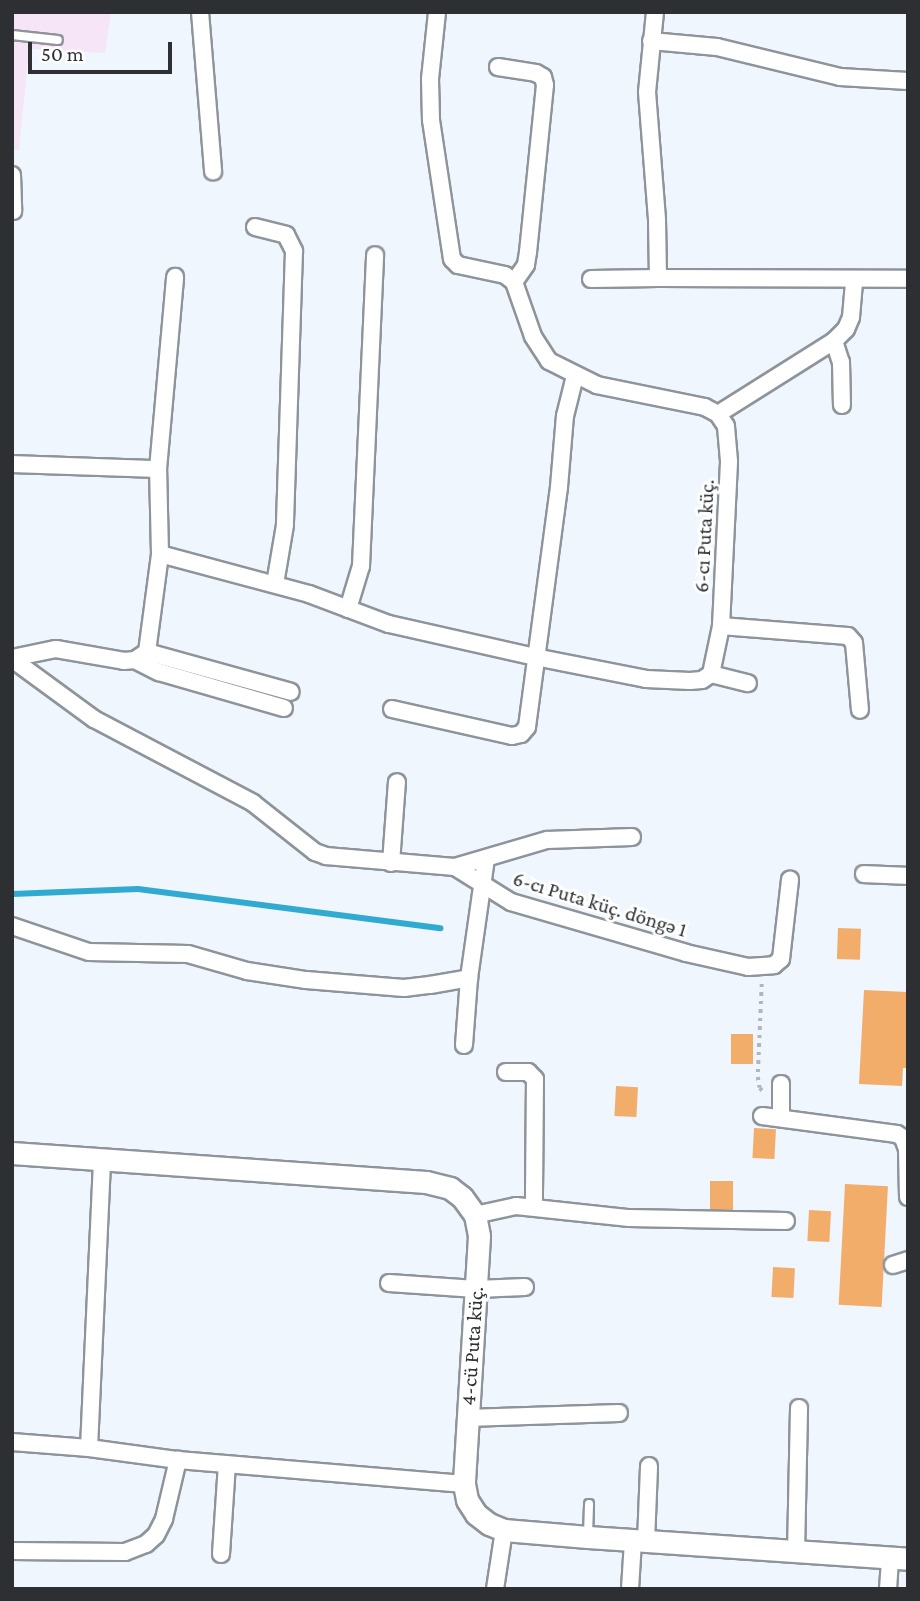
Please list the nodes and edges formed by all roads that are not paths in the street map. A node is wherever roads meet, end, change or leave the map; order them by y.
1 (200, 12) edge
2 (438, 12) edge
3 (655, 12) edge
4 (12, 35) edge
5 (58, 40) dead end
6 (651, 41) junction
7 (498, 67) dead end
8 (908, 81) edge
9 (213, 171) dead end
10 (12, 175) edge
11 (13, 211) edge
12 (255, 227) dead end
13 (375, 255) dead end
14 (175, 277) dead end
15 (657, 278) junction
16 (591, 279) dead end
17 (854, 279) junction
18 (908, 279) edge
19 (514, 282) junction
20 (834, 341) junction
21 (575, 376) junction
22 (842, 405) dead end
23 (718, 414) junction
24 (12, 464) edge
25 (158, 470) junction
26 (160, 554) junction
27 (275, 584) junction
28 (348, 609) junction
29 (721, 626) junction
30 (141, 656) junction
31 (535, 657) junction
32 (12, 659) edge
33 (711, 674) junction
34 (748, 683) dead end
35 (290, 692) dead end
36 (284, 708) dead end
37 (392, 709) dead end
38 (860, 710) dead end
39 (397, 782) dead end
40 (632, 837) dead end
41 (486, 859) junction
42 (391, 863) junction
43 (455, 867) junction
44 (864, 874) dead end
45 (908, 876) edge
46 (790, 880) dead end
47 (480, 885) junction
48 (12, 926) edge
49 (469, 978) junction
50 (464, 1045) dead end
51 (506, 1072) dead end
52 (781, 1090) road end
53 (762, 1116) dead end
54 (781, 1118) junction
55 (905, 1133) edge
56 (12, 1153) edge
57 (102, 1158) junction
58 (908, 1197) edge
59 (534, 1206) junction
60 (475, 1215) junction
61 (786, 1221) dead end
62 (389, 1283) dead end
63 (526, 1287) dead end
64 (476, 1289) junction
65 (799, 1408) dead end
66 (619, 1413) dead end
67 (467, 1418) junction
68 (12, 1442) edge
69 (89, 1448) junction
70 (178, 1460) junction
71 (227, 1464) junction
72 (649, 1466) dead end
73 (464, 1483) junction
74 (589, 1504) dead end
75 (504, 1530) junction
76 (588, 1537) junction
77 (639, 1541) junction
78 (12, 1551) edge
79 (796, 1553) junction
80 (221, 1554) dead end
81 (899, 1559) edge
82 (495, 1589) edge
83 (630, 1589) edge
84 (888, 1589) edge

1 - 9 street
2 - 19 street
3 - 6 street
4 - 5 lane
6 - 8 street
6 - 15 street
7 - 19 street
10 - 11 street
12 - 27 street
13 - 28 street
14 - 25 street
15 - 16 street
15 - 17 street
17 - 18 street
17 - 20 street
19 - 21 street
20 - 22 street
20 - 23 street
21 - 23 street
21 - 31 street
23 - 29 street, 6-cı Puta küç.
24 - 25 street
25 - 26 street
26 - 27 street
26 - 30 street
27 - 28 street
28 - 31 street
29 - 33 street, 6-cı Puta küç.
29 - 38 street
30 - 32 street
30 - 35 street
30 - 36 street
31 - 33 street
31 - 37 street
32 - 42 street
33 - 34 street
39 - 42 street
40 - 41 street
41 - 43 street
41 - 47 street
42 - 43 street
43 - 47 street, 6-cı Puta küç. döngə 1
44 - 45 street
46 - 47 street, 6-cı Puta küç. döngə 1
47 - 49 street
48 - 49 street
49 - 50 street
51 - 59 street
52 - 54 street
53 - 54 street
54 - 55 street
55 - 58 street
56 - 57 street
57 - 60 street
57 - 69 street
59 - 60 street
59 - 61 street
60 - 64 street, 4-cü Puta küç.
62 - 64 street
63 - 64 street
64 - 67 street, 4-cü Puta küç.
65 - 79 street
66 - 67 street
67 - 73 street, 4-cü Puta küç.
68 - 69 street
69 - 70 street
70 - 71 street
70 - 78 street
71 - 73 street
71 - 80 street
72 - 77 street
73 - 75 street, 4-cü Puta küç.
74 - 76 lane
75 - 76 street, 4-cü Puta küç.
75 - 82 street
76 - 77 street, 4-cü Puta küç.
77 - 79 street, 4-cü Puta küç.
77 - 83 street
79 - 81 street, 4-cü Puta küç.
81 - 84 street

